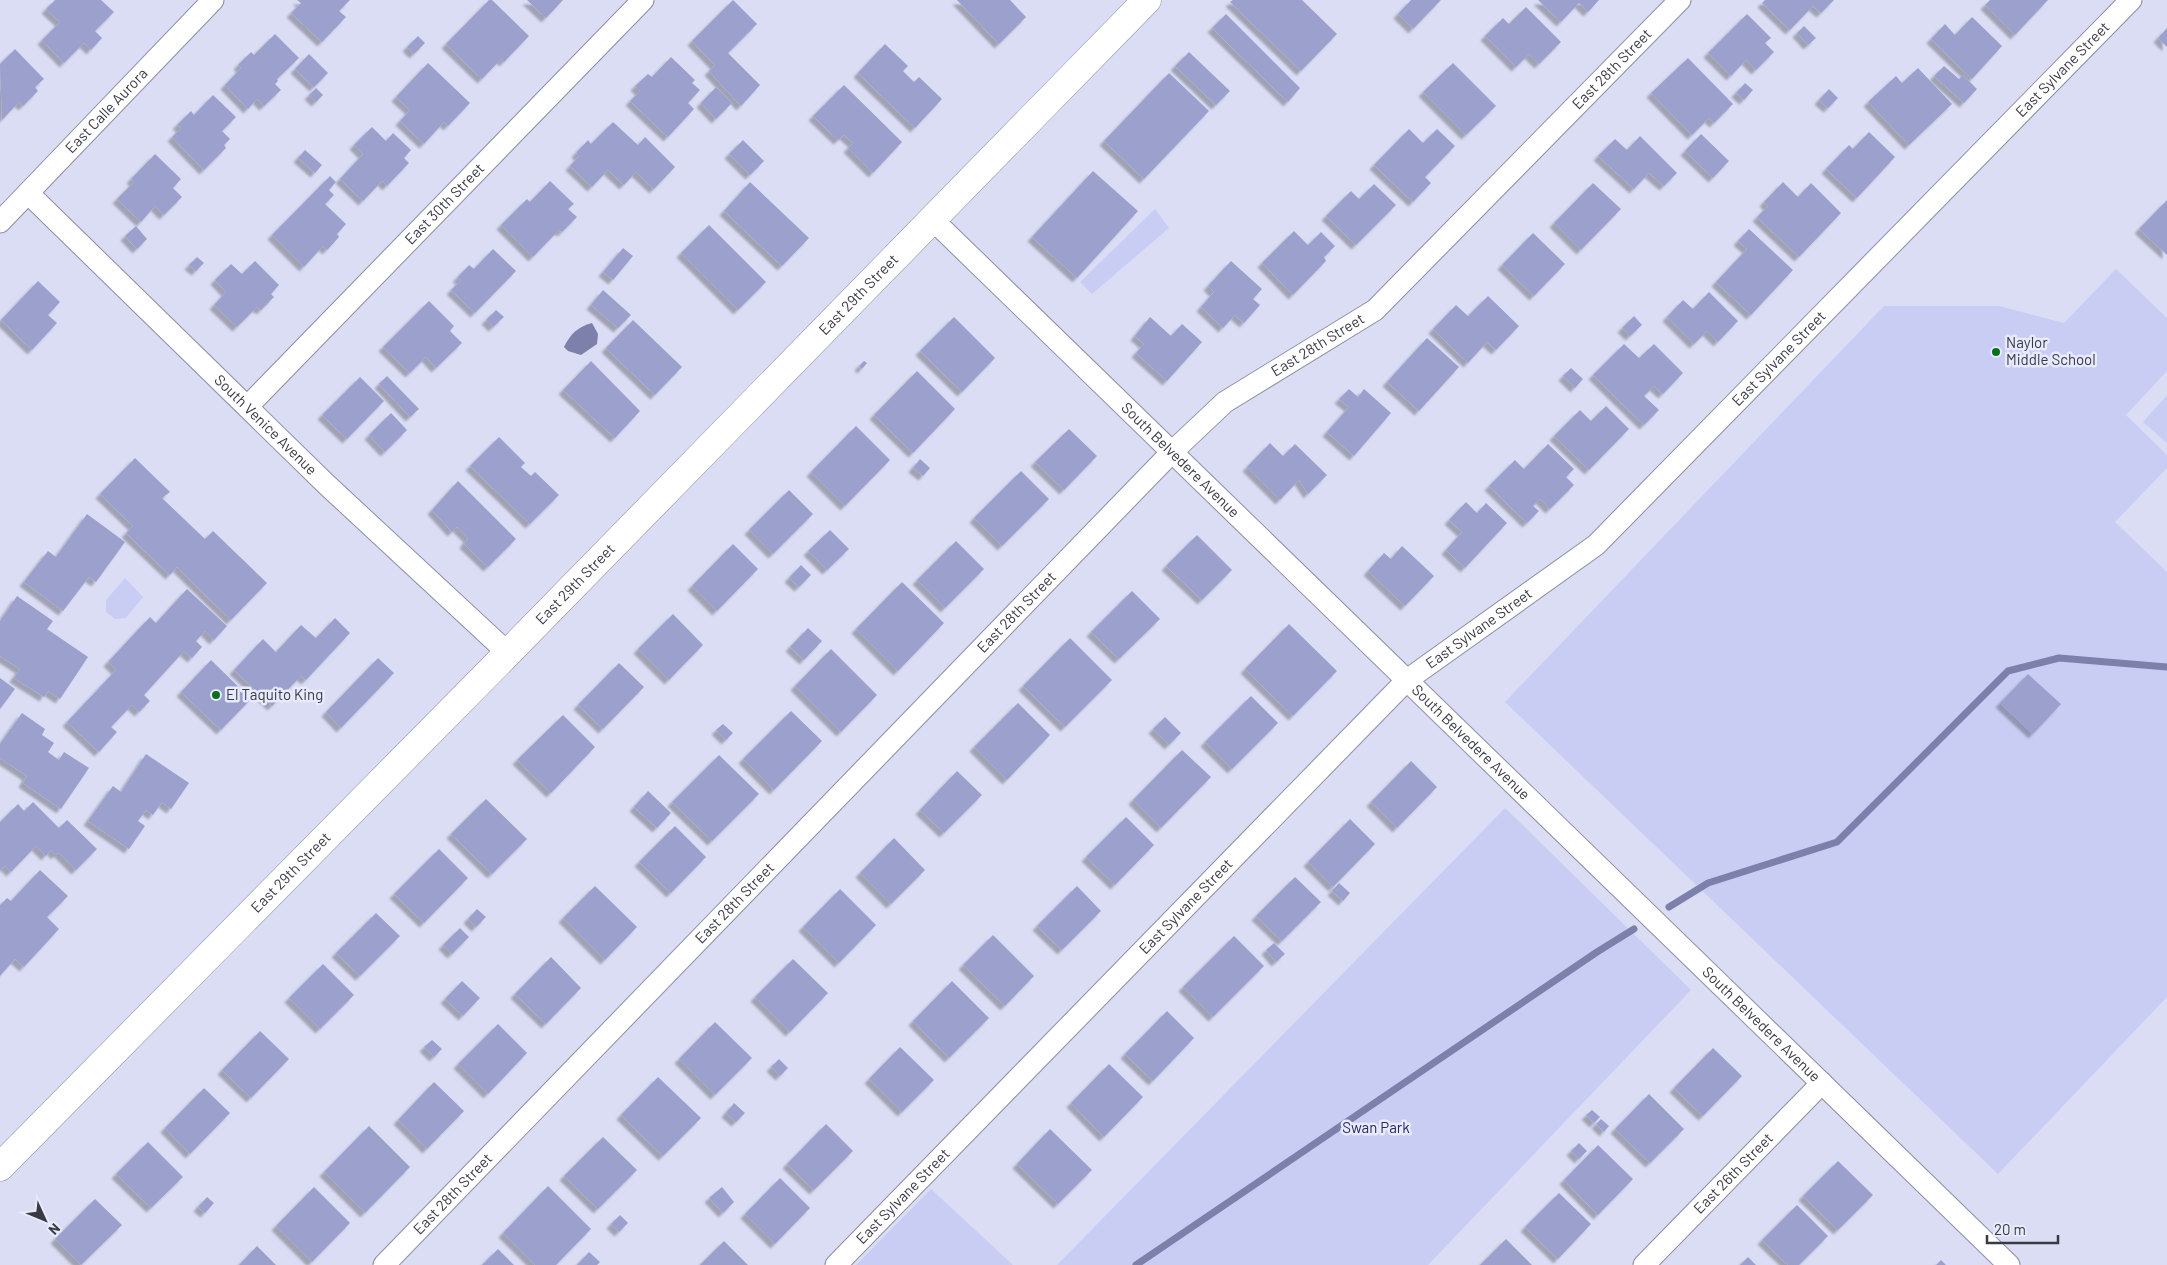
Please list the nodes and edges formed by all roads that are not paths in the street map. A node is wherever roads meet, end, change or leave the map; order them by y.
1 (213, 0) edge
2 (643, 0) edge
3 (1147, 0) edge
4 (1680, 0) edge
5 (2130, 0) edge
6 (28, 193) junction
7 (932, 219) junction
8 (0, 222) edge
9 (248, 406) junction
10 (1172, 452) junction
11 (508, 653) junction
12 (1407, 680) junction
13 (1822, 1083) junction
14 (0, 1167) edge
15 (384, 1265) edge
16 (836, 1265) edge
17 (1644, 1265) edge
18 (2009, 1265) edge

1 - 6 street, East Calle Aurora
2 - 9 street, East 30th Street
3 - 7 street, East 29th Street
4 - 10 street, East 28th Street
5 - 12 street, East Sylvane Street
6 - 8 street, East Calle Aurora
6 - 9 street, South Venice Avenue
7 - 10 street, South Belvedere Avenue
7 - 11 street, East 29th Street
9 - 11 street, South Venice Avenue
10 - 12 street, South Belvedere Avenue
10 - 15 street, East 28th Street
11 - 14 street, East 29th Street
12 - 13 street, South Belvedere Avenue
12 - 16 street, East Sylvane Street
13 - 17 street, East 26th Street
13 - 18 street, South Belvedere Avenue

